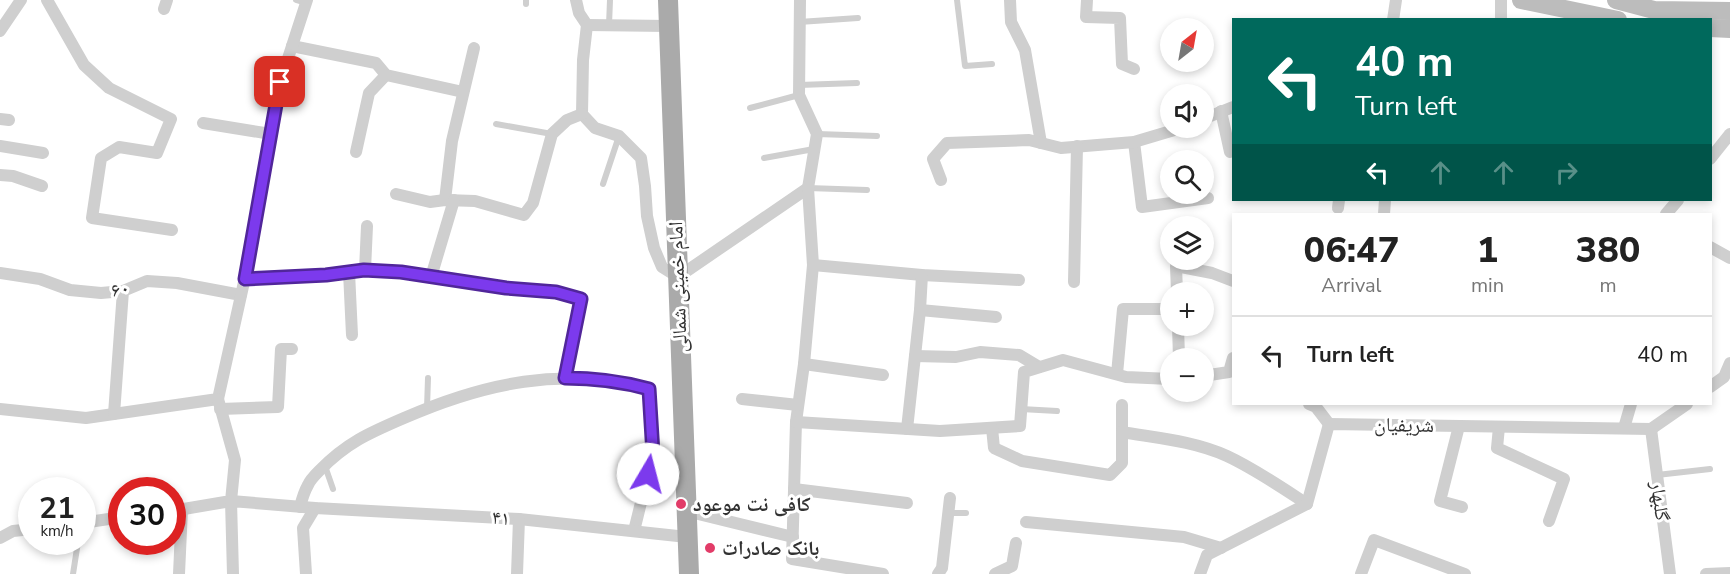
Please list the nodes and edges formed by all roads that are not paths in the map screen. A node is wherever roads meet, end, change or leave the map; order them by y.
1 (21, 0) edge
2 (47, 0) edge
3 (576, 0) edge
4 (610, 0) edge
5 (668, 0) edge
6 (800, 0) edge
7 (957, 0) edge
8 (1010, 0) edge
9 (1087, 0) edge
10 (1396, 0) edge
11 (1501, 0) edge
12 (1521, 0) edge
13 (1616, 0) edge
14 (303, 1) edge
15 (1579, 5) edge
16 (1730, 11) edge
17 (858, 18) dead end
18 (1393, 18) edge
19 (1501, 18) edge
20 (1613, 18) edge
21 (799, 22) junction
22 (587, 25) junction
23 (609, 25) junction
24 (668, 26) junction
25 (1712, 28) edge
26 (1730, 29) edge
27 (0, 31) edge
28 (292, 45) junction
29 (474, 48) dead end
30 (992, 64) dead end
31 (1134, 69) dead end
32 (386, 75) junction
33 (857, 83) dead end
34 (799, 90) junction
35 (463, 92) junction
36 (1232, 107) edge
37 (750, 108) dead end
38 (1221, 111) junction
39 (582, 114) junction
40 (1214, 114) edge
41 (203, 123) dead end
42 (496, 124) dead end
43 (271, 134) junction
44 (552, 134) junction
45 (817, 134) junction
46 (1160, 134) edge
47 (1730, 134) edge
48 (619, 136) junction
49 (877, 136) dead end
50 (1134, 142) junction
51 (1041, 143) junction
52 (0, 146) edge
53 (1077, 146) junction
54 (815, 149) junction
55 (356, 152) dead end
56 (1230, 152) dead end
57 (43, 153) dead end
58 (1712, 156) edge
59 (764, 158) dead end
60 (0, 175) edge
61 (941, 180) dead end
62 (603, 184) dead end
63 (42, 186) dead end
64 (808, 188) junction
65 (867, 190) dead end
66 (396, 194) dead end
67 (449, 200) junction
68 (1677, 201) edge
69 (1164, 204) edge
70 (1667, 213) edge
71 (367, 226) dead end
72 (172, 230) dead end
73 (1712, 248) edge
74 (1730, 258) edge
75 (813, 265) junction
76 (364, 270) junction
77 (349, 272) junction
78 (0, 273) edge
79 (922, 275) junction
80 (431, 277) junction
81 (678, 277) junction
82 (245, 279) junction
83 (1019, 280) dead end
84 (1232, 281) edge
85 (1074, 282) dead end
86 (1177, 282) edge
87 (123, 291) junction
88 (241, 295) junction
89 (1160, 309) edge
90 (920, 310) junction
91 (996, 317) dead end
92 (352, 335) dead end
93 (292, 349) dead end
94 (915, 356) junction
95 (1730, 363) edge
96 (804, 364) junction
97 (1039, 367) junction
98 (1231, 372) edge
99 (1117, 374) junction
100 (1214, 374) edge
101 (883, 375) dead end
102 (428, 378) dead end
103 (565, 378) junction
104 (1160, 379) edge
105 (1712, 386) edge
106 (742, 399) dead end
107 (219, 404) junction
108 (798, 405) junction
109 (1122, 405) dead end
110 (1311, 405) edge
111 (1631, 405) edge
112 (1686, 405) edge
113 (427, 408) junction
114 (0, 409) edge
115 (1021, 409) junction
116 (1057, 411) dead end
117 (114, 414) junction
118 (796, 422) junction
119 (1329, 424) junction
120 (1459, 426) junction
121 (1499, 427) junction
122 (992, 428) junction
123 (1624, 428) junction
124 (907, 429) junction
125 (1651, 429) junction
126 (1122, 432) junction
127 (325, 465) junction
128 (1710, 469) dead end
129 (1657, 475) junction
130 (333, 489) dead end
131 (794, 489) junction
132 (950, 498) dead end
133 (231, 501) junction
134 (907, 502) dead end
135 (1307, 504) junction
136 (300, 507) junction
137 (1462, 507) dead end
138 (186, 508) edge
139 (315, 508) junction
140 (686, 511) junction
141 (948, 513) junction
142 (966, 513) dead end
143 (519, 519) junction
144 (1026, 522) dead end
145 (1549, 522) dead end
146 (18, 530) edge
147 (634, 531) junction
148 (687, 537) junction
149 (793, 537) junction
150 (0, 538) edge
151 (1016, 543) dead end
152 (1221, 548) junction
153 (76, 555) edge
154 (178, 555) edge
155 (1730, 573) edge
156 (73, 574) edge
157 (179, 574) edge
158 (233, 574) edge
159 (306, 574) edge
160 (518, 574) edge
161 (689, 574) edge
162 (883, 574) edge
163 (938, 574) edge
164 (995, 574) edge
165 (1200, 574) edge
166 (1361, 574) edge
167 (1465, 574) edge
168 (1670, 574) edge
169 (1707, 574) edge

1 - 27 street
2 - 72 street
3 - 22 street
4 - 23 lane
5 - 24 main road, امام خمینی شمالی
6 - 21 street
7 - 30 lane
8 - 51 street
9 - 31 street
10 - 18 street
11 - 19 street
12 - 15 street
13 - 16 street
14 - 28 street
15 - 20 street
17 - 21 lane
21 - 34 street
22 - 23 street
22 - 39 street
23 - 24 street
24 - 81 main road, امام خمینی شمالی
25 - 26 street
28 - 32 street
28 - 43 street
29 - 35 street
32 - 35 street
32 - 55 street
33 - 34 lane
34 - 37 lane
34 - 45 street
35 - 67 street
36 - 38 street
38 - 40 street
38 - 56 street
39 - 44 street
39 - 48 street
41 - 43 street
42 - 44 lane
43 - 82 street
44 - 67 street
45 - 49 lane
45 - 54 street
46 - 50 street
47 - 58 street
48 - 62 lane
48 - 81 street
50 - 53 street
50 - 69 street
51 - 53 street
51 - 61 street
52 - 57 street
53 - 85 street
54 - 59 lane
54 - 64 street
60 - 63 street
64 - 65 lane
64 - 75 street
64 - 81 street
66 - 67 street
67 - 80 street
68 - 70 street
71 - 76 street
73 - 74 street
75 - 79 street
75 - 96 street
76 - 77 street
76 - 80 street
77 - 82 street
77 - 92 street
78 - 87 street, ۶۰
79 - 83 street
79 - 90 street
80 - 103 street
81 - 140 main road, امام خمینی شمالی
82 - 88 street
84 - 86 street
87 - 88 street, ۶۰
87 - 117 street
88 - 107 street
89 - 99 street
90 - 91 street
90 - 94 street
93 - 107 street
94 - 97 street
94 - 124 street
95 - 105 street
96 - 101 street
96 - 108 street
97 - 99 street
97 - 115 street
98 - 100 street
99 - 104 street
102 - 113 lane
103 - 113 street
103 - 147 street
106 - 108 street
107 - 117 street
107 - 133 street
108 - 118 street
109 - 126 street
110 - 119 street
111 - 123 street
112 - 125 street
113 - 127 street
114 - 117 street
115 - 116 lane
115 - 122 street
118 - 124 street
118 - 131 street
119 - 120 street, شریفیان
119 - 135 street
120 - 121 street, شریفیان
120 - 137 street
121 - 123 street, شریفیان
121 - 145 street
122 - 124 street
122 - 126 street
123 - 125 street, شریفیان
125 - 129 street, گلبهار
126 - 135 street
127 - 130 lane
127 - 136 street
128 - 129 lane
129 - 168 street, گلبهار
131 - 134 street
131 - 149 street
132 - 141 street
133 - 136 street, ۴۱
133 - 138 street, ۴۱
133 - 158 street
135 - 152 street
136 - 139 street, ۴۱
139 - 143 street, ۴۱
139 - 159 street
140 - 148 main road, امام خمینی شمالی
140 - 149 street
141 - 142 lane
141 - 163 street
143 - 147 street, ۴۱
143 - 160 street
144 - 152 street
146 - 150 street
147 - 148 street, ۴۱
148 - 161 main road, امام خمینی شمالی
149 - 162 street
151 - 164 street
152 - 165 street
153 - 156 lane
154 - 157 street
155 - 169 street
166 - 167 street

